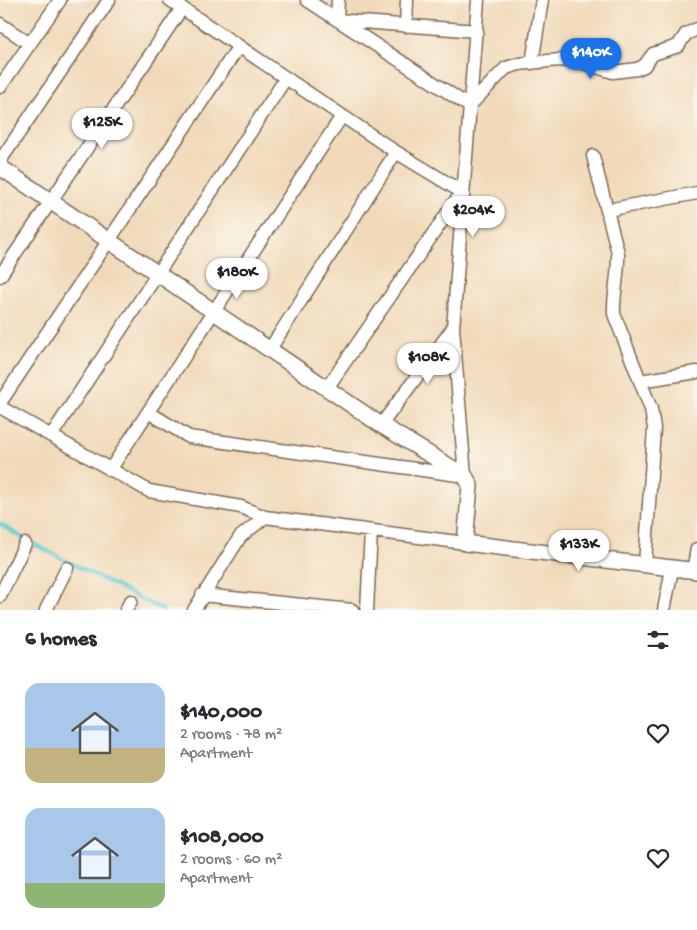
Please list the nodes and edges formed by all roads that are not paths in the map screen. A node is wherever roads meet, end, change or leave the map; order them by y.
1 (60, 0) edge
2 (109, 0) edge
3 (170, 0) edge
4 (307, 0) edge
5 (338, 0) edge
6 (407, 0) edge
7 (478, 0) edge
8 (542, 0) edge
9 (182, 8) junction
10 (338, 20) junction
11 (0, 24) edge
12 (406, 26) junction
13 (697, 29) edge
14 (477, 31) junction
15 (30, 44) junction
16 (239, 46) junction
17 (532, 63) junction
18 (286, 78) junction
19 (0, 87) edge
20 (469, 106) junction
21 (342, 116) junction
22 (396, 152) junction
23 (593, 156) dead end
24 (0, 162) edge
25 (0, 167) edge
26 (462, 192) junction
27 (697, 194) edge
28 (50, 201) junction
29 (607, 210) junction
30 (108, 240) junction
31 (157, 274) junction
32 (0, 276) edge
33 (213, 312) junction
34 (453, 328) junction
35 (270, 349) junction
36 (697, 372) edge
37 (640, 381) junction
38 (327, 388) junction
39 (0, 403) edge
40 (0, 407) edge
41 (148, 412) junction
42 (381, 425) junction
43 (51, 436) junction
44 (110, 470) junction
45 (465, 476) junction
46 (265, 517) junction
47 (371, 531) junction
48 (465, 543) junction
49 (25, 544) dead end
50 (697, 549) edge
51 (646, 565) junction
52 (67, 568) dead end
53 (672, 569) junction
54 (695, 571) edge
55 (202, 594) junction
56 (0, 596) edge
57 (46, 610) edge
58 (194, 610) edge
59 (352, 610) edge
60 (367, 610) edge
61 (664, 610) edge

1 - 15 street
2 - 24 street
3 - 9 street
4 - 10 street
5 - 10 street
6 - 12 street
7 - 14 street
8 - 17 street
9 - 16 street
9 - 28 street
10 - 12 street
10 - 20 street
11 - 15 street
12 - 14 street
13 - 17 street
14 - 20 street
15 - 19 street
16 - 18 street
16 - 30 street
17 - 20 street
18 - 21 street
18 - 31 street
20 - 26 street
21 - 22 street
21 - 33 street
22 - 26 street
22 - 35 street
23 - 29 street
25 - 28 street
26 - 34 street
26 - 38 street
27 - 29 street
28 - 30 street
28 - 32 street
29 - 37 street
30 - 31 street
30 - 39 street
31 - 33 street
31 - 43 street
33 - 35 street
33 - 41 street
34 - 42 street
34 - 45 street
35 - 38 street
36 - 37 street
37 - 51 street
38 - 42 street
40 - 43 street
41 - 44 street
41 - 45 street
42 - 45 street
43 - 44 street
44 - 46 street
45 - 48 street
46 - 47 street
46 - 55 street
47 - 48 street
47 - 60 street
48 - 51 street
49 - 56 street
50 - 54 street
51 - 53 street
52 - 57 street
53 - 54 street
53 - 61 street
55 - 58 street
55 - 59 street

